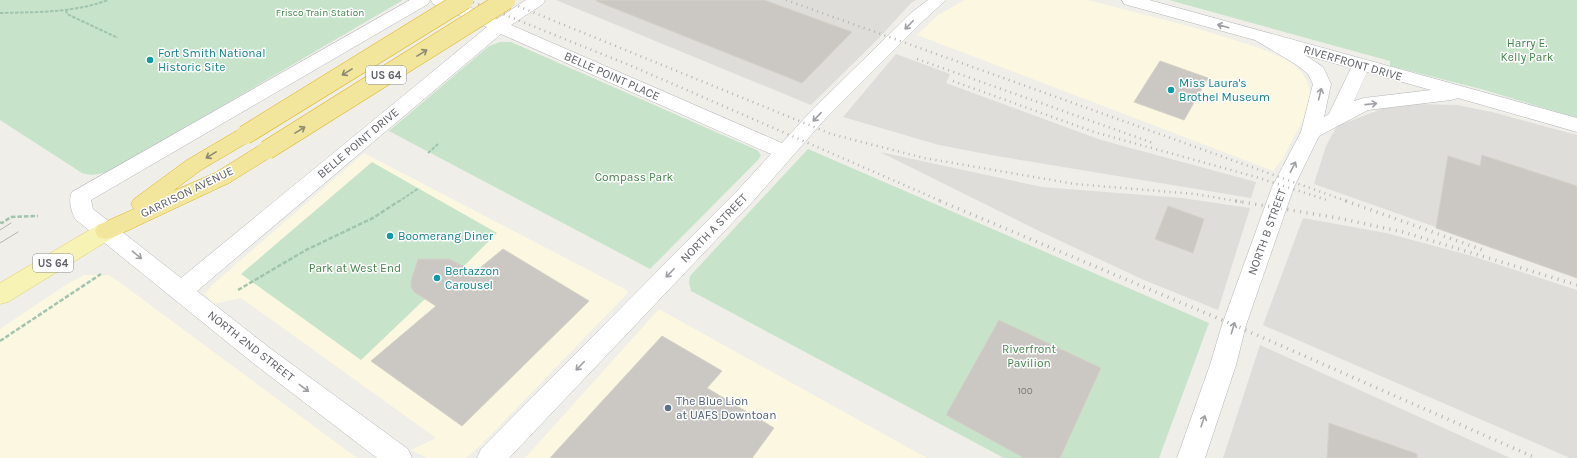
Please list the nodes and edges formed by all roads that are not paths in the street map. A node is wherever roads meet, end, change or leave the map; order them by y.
1 (422, 0) edge
2 (439, 0) edge
3 (464, 0) edge
4 (506, 0) edge
5 (537, 0) edge
6 (938, 0) edge
7 (1130, 0) edge
8 (499, 26) junction
9 (1261, 37) junction
10 (1361, 65) junction
11 (1460, 93) junction
12 (1337, 118) junction
13 (1577, 125) edge
14 (1311, 132) junction
15 (785, 152) junction
16 (106, 231) junction
17 (181, 291) junction
18 (0, 295) edge
19 (398, 458) edge
20 (491, 458) edge
21 (1190, 458) edge

1 - 16 street, NORTH 2ND STREET
2 - 8 street, BELLE POINT PLACE
3 -> 16 highway, GARRISON AVENUE / US 64, bridge
16 -> 4 highway, GARRISON AVENUE / US 64, bridge
5 - 8 street, BELLE POINT DRIVE
6 -> 15 street, NORTH A STREET
9 -> 7 street, RIVERFRONT DRIVE
8 - 15 street, BELLE POINT PLACE
8 - 17 street, BELLE POINT DRIVE
9 - 10 street, RIVERFRONT DRIVE
14 -> 9 street, NORTH B STREET
10 - 11 street, RIVERFRONT DRIVE
10 - 12 street
12 -> 11 street
11 - 13 street, RIVERFRONT DRIVE
12 - 14 street
21 -> 14 street, NORTH B STREET
15 -> 20 street, NORTH A STREET
16 -> 17 street, NORTH 2ND STREET
16 - 18 main road, GARRISON AVENUE / US 64
17 -> 19 street, NORTH 2ND STREET

